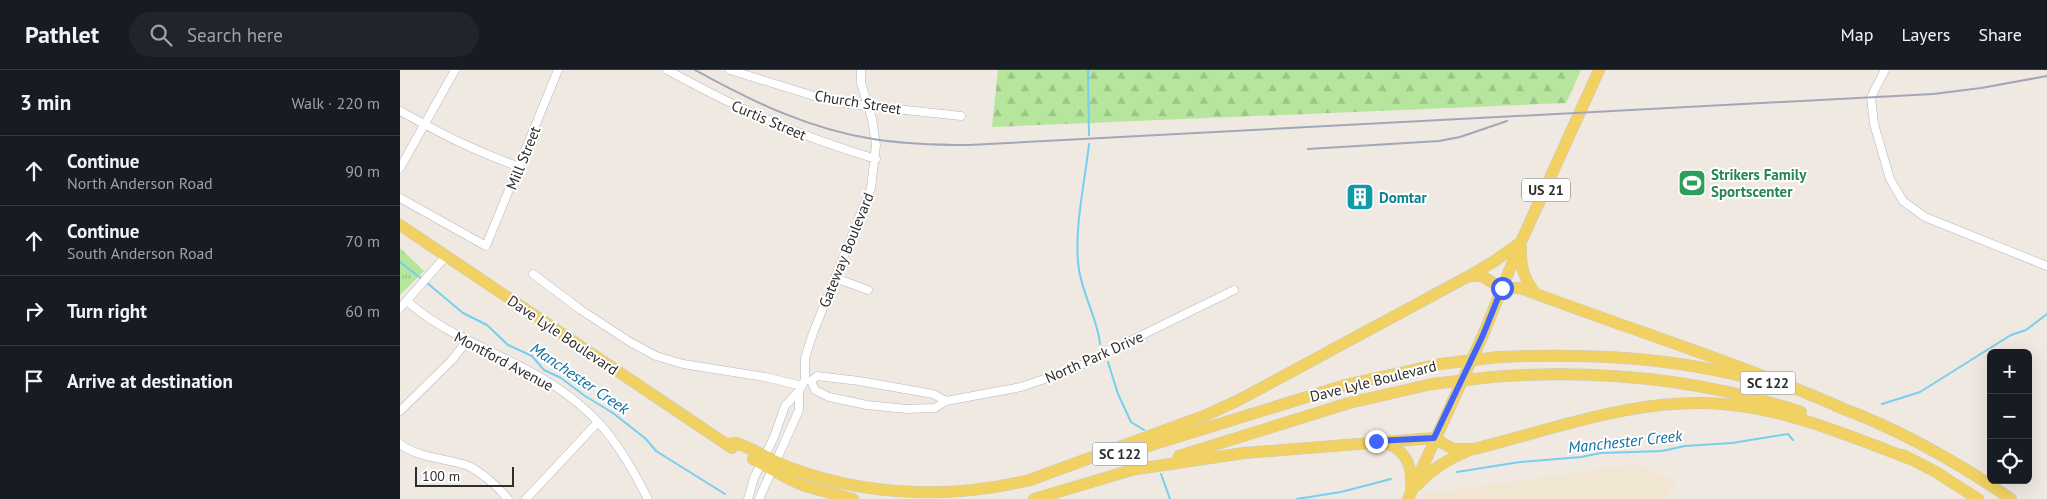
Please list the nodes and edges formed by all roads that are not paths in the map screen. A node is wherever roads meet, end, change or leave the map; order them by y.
1 (455, 70) edge
2 (558, 70) edge
3 (667, 70) edge
4 (730, 70) edge
5 (861, 70) edge
6 (1600, 70) edge
7 (1885, 70) edge
8 (867, 106) junction
9 (400, 111) edge
10 (961, 116) dead end
11 (424, 124) junction
12 (876, 159) junction
13 (520, 167) junction
14 (400, 168) edge
15 (400, 198) edge
16 (400, 225) edge
17 (1521, 242) junction
18 (446, 256) junction
19 (2047, 266) edge
20 (533, 274) dead end
21 (1467, 277) junction
22 (835, 278) junction
23 (1502, 288) junction
24 (868, 290) dead end
25 (1234, 290) dead end
26 (1537, 295) junction
27 (407, 301) junction
28 (400, 308) edge
29 (468, 340) junction
30 (804, 385) junction
31 (946, 401) junction
32 (1842, 408) junction
33 (400, 411) edge
34 (598, 422) junction
35 (1434, 438) junction
36 (1376, 441) junction
37 (400, 444) edge
38 (1474, 449) junction
39 (763, 459) junction
40 (1910, 459) junction
41 (774, 465) junction
42 (1136, 469) junction
43 (1030, 480) junction
44 (1409, 495) edge
45 (508, 499) edge
46 (526, 499) edge
47 (648, 499) edge
48 (748, 499) edge
49 (759, 499) edge
50 (853, 499) edge
51 (1034, 499) edge
52 (1978, 499) edge
53 (2011, 499) edge

1 - 11 street
2 - 13 street, Mill Street
3 - 12 street, Curtis Street
4 - 8 street, Church Street
5 - 8 street, Gateway Boulevard
6 - 17 main road, US 21
7 - 19 street
8 - 10 street, Church Street
8 - 12 street, Gateway Boulevard
9 - 11 street
11 - 13 street
11 - 14 street
12 - 22 street, Gateway Boulevard
13 - 15 street, Mill Street
16 - 18 main road, Dave Lyle Boulevard / SC 122
17 - 21 main road
17 - 23 main road, US 21
17 - 26 main road
18 - 27 street
18 - 39 main road, Dave Lyle Boulevard / SC 122
20 - 30 street
21 - 23 main road
21 - 43 main road
22 - 24 street
22 - 30 street, Gateway Boulevard
23 - 26 main road
23 - 35 main road, US 21
25 - 31 street, North Park Drive
26 - 32 main road
27 - 28 street
27 - 29 street, Montford Avenue
29 - 33 street
29 - 34 street, Montford Avenue
30 - 31 street, North Park Drive
30 - 31 street
30 - 39 street
30 - 41 street, Gateway Boulevard
32 - 43 main road, Dave Lyle Boulevard / SC 122, bridge
32 - 53 main road, Dave Lyle Boulevard / SC 122
34 - 46 street
34 - 47 street, Montford Avenue
35 - 36 main road
35 - 38 main road
35 - 44 main road, US 21
36 - 42 main road
36 - 44 main road
37 - 45 street
38 - 40 main road
38 - 44 main road
39 - 41 main road, Dave Lyle Boulevard / SC 122
39 - 48 street
40 - 42 main road, Dave Lyle Boulevard / SC 122, bridge
40 - 52 main road, Dave Lyle Boulevard / SC 122
41 - 43 main road, Dave Lyle Boulevard / SC 122
41 - 49 street, Gateway Boulevard
41 - 50 main road, Dave Lyle Boulevard / SC 122
42 - 51 main road, Dave Lyle Boulevard / SC 122

